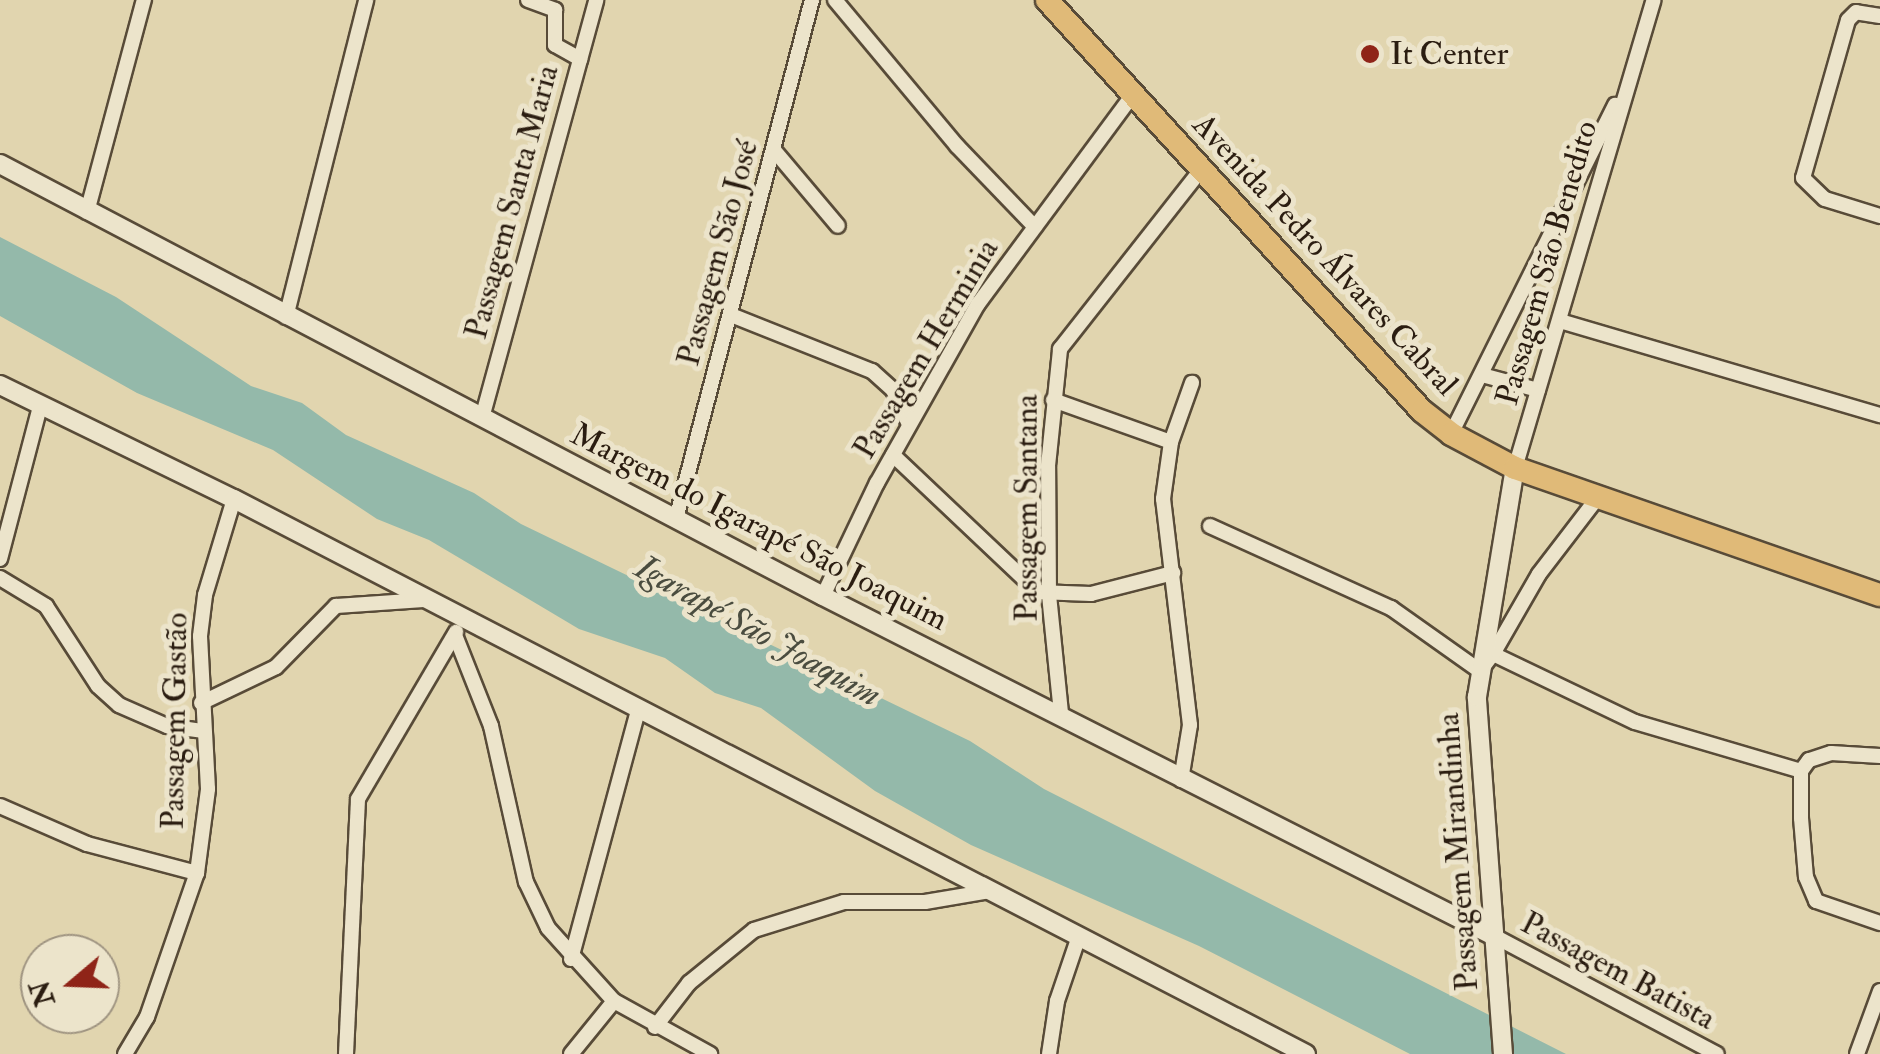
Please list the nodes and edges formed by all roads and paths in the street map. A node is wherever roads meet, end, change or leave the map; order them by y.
1 (144, 0) edge
2 (366, 0) edge
3 (528, 0) edge
4 (596, 0) edge
5 (812, 0) edge
6 (835, 0) edge
7 (1047, 0) edge
8 (1654, 0) edge
9 (1880, 16) edge
10 (580, 59) junction
11 (1631, 73) junction
12 (1132, 96) junction
13 (774, 150) junction
14 (0, 164) edge
15 (1200, 172) junction
16 (87, 212) junction
17 (1880, 216) edge
18 (838, 226) dead end
19 (1034, 226) junction
20 (731, 315) junction
21 (286, 317) junction
22 (1560, 321) junction
23 (1482, 375) junction
24 (1192, 383) dead end
25 (0, 385) edge
26 (1538, 390) junction
27 (1053, 400) junction
28 (40, 406) junction
29 (1880, 415) edge
30 (482, 418) junction
31 (909, 425) junction
32 (1452, 434) junction
33 (1171, 442) junction
34 (893, 455) junction
35 (1515, 468) junction
36 (1598, 497) junction
37 (234, 499) junction
38 (676, 519) junction
39 (1210, 526) dead end
40 (0, 560) edge
41 (1173, 573) junction
42 (0, 578) edge
43 (1049, 595) junction
44 (1880, 595) edge
45 (823, 596) junction
46 (424, 600) junction
47 (459, 626) junction
48 (1493, 654) junction
49 (1480, 671) junction
50 (201, 703) junction
51 (638, 710) junction
52 (1061, 714) junction
53 (204, 731) junction
54 (1880, 756) edge
55 (1801, 771) junction
56 (1182, 780) junction
57 (0, 806) edge
58 (197, 873) junction
59 (991, 891) junction
60 (1880, 923) edge
61 (1494, 936) junction
62 (1078, 939) junction
63 (572, 959) junction
64 (1880, 990) edge
65 (614, 1001) junction
66 (655, 1027) junction
67 (124, 1054) edge
68 (346, 1054) edge
69 (571, 1054) edge
70 (710, 1054) edge
71 (1049, 1054) edge
72 (1305, 1054) edge
73 (1503, 1054) edge
74 (1718, 1054) edge
75 (1857, 1054) edge

1 - 16 street
2 - 21 street
3 - 10 street
4 - 10 street, Passagem Santa Maria
5 - 13 street, Passagem São José
6 - 19 street
7 - 12 main road, Avenida Pedro Álvares Cabral
8 - 11 street, Passagem São Benedito
9 - 17 street
10 - 30 street, Passagem Santa Maria
11 - 22 street, Passagem São Benedito
11 - 23 street, Passagem São Benedito
12 - 15 main road, Avenida Pedro Álvares Cabral
12 - 19 street, Passagem Herminia
13 - 18 street
13 - 20 street, Passagem São José
14 - 16 street, Margem do Igarapé São Joaquim
15 - 27 street, Passagem Santana
15 - 32 main road, Avenida Pedro Álvares Cabral
16 - 21 street, Margem do Igarapé São Joaquim
19 - 31 street, Passagem Herminia
20 - 31 street
20 - 38 street, Passagem São José
21 - 30 street, Margem do Igarapé São Joaquim
22 - 26 street, Passagem São Benedito
22 - 29 street
23 - 26 street
23 - 32 street, Passagem São Benedito
24 - 33 street
25 - 28 street
26 - 35 street, Passagem São Benedito
27 - 33 street
27 - 43 street, Passagem Santana
28 - 37 street
28 - 40 street
30 - 38 street, Margem do Igarapé São Joaquim
31 - 34 street, Passagem Herminia
32 - 35 main road, Avenida Pedro Álvares Cabral
33 - 41 street
34 - 43 street
34 - 45 street, Passagem Herminia
35 - 36 main road, Avenida Pedro Álvares Cabral
35 - 49 street, Passagem Mirandinha
36 - 44 main road, Avenida Pedro Álvares Cabral
36 - 48 street
37 - 46 street
37 - 50 street, Passagem Gastão
38 - 45 street, Margem do Igarapé São Joaquim
39 - 49 street
41 - 43 street
41 - 56 street
42 - 53 street
43 - 52 street, Passagem Santana
45 - 52 street, Margem do Igarapé São Joaquim
46 - 47 street
46 - 50 street
47 - 51 street
47 - 63 street
47 - 68 street
48 - 49 street
48 - 55 street
49 - 61 street, Passagem Mirandinha
50 - 53 street, Passagem Gastão
51 - 59 street
51 - 63 street
52 - 56 street, Margem do Igarapé São Joaquim
53 - 58 street, Passagem Gastão
54 - 55 street
55 - 60 street
56 - 61 street, Margem do Igarapé São Joaquim
57 - 58 street
58 - 67 street, Passagem Gastão
59 - 62 street
59 - 66 street
61 - 73 street, Passagem Mirandinha
61 - 74 street, Passagem Batista
62 - 71 street
62 - 72 street
63 - 65 street
64 - 75 street
65 - 66 street
65 - 69 street
66 - 70 street

